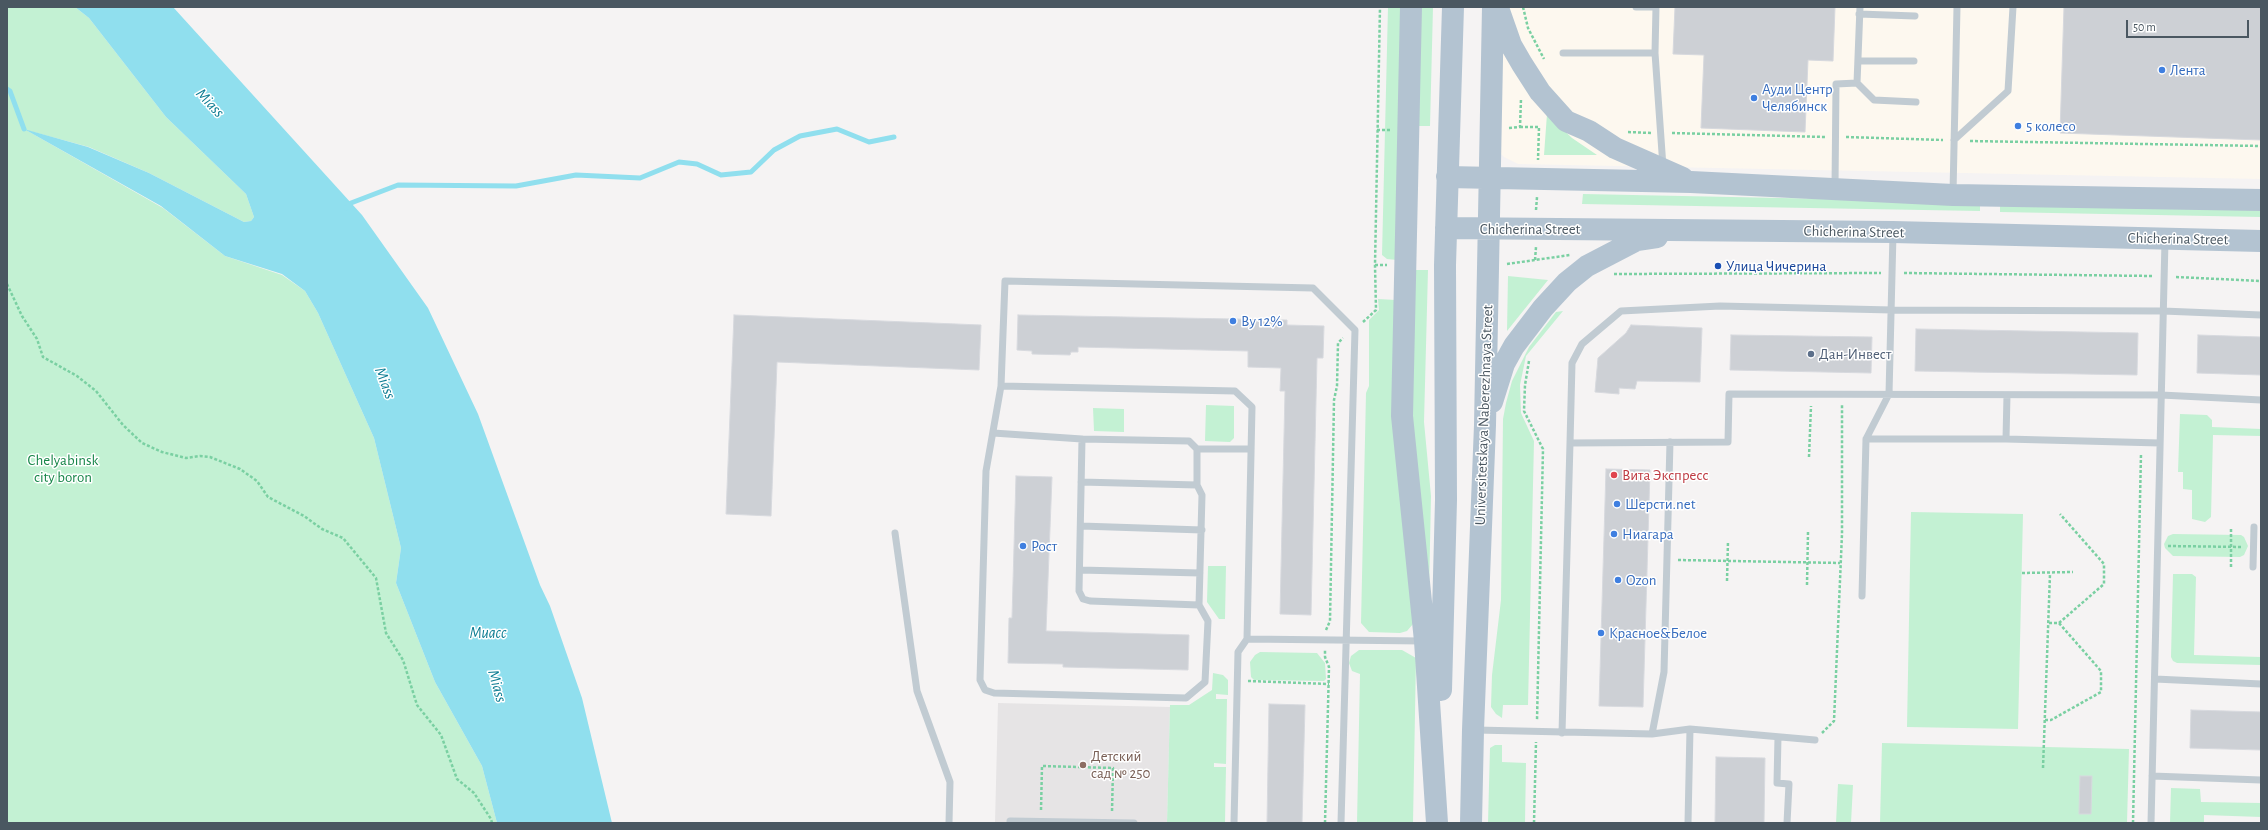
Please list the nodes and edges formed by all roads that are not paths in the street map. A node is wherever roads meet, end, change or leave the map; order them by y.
1 (1411, 7) edge
2 (1453, 7) edge
3 (1493, 7) edge
4 (1497, 7) edge
5 (1636, 7) edge
6 (1656, 7) edge
7 (1957, 7) edge
8 (2014, 7) edge
9 (1860, 10) edge
10 (1915, 16) dead end
11 (1563, 53) dead end
12 (1655, 53) junction
13 (1858, 61) junction
14 (1914, 61) dead end
15 (1857, 83) junction
16 (1916, 102) dead end
17 (1954, 140) junction
18 (1663, 169) junction
19 (1447, 177) junction
20 (1490, 178) junction
21 (1691, 182) junction
22 (1835, 189) junction
23 (1953, 195) junction
24 (2261, 200) edge
25 (1446, 228) junction
26 (1490, 229) junction
27 (1695, 229) junction
28 (1893, 232) junction
29 (2165, 239) junction
30 (2261, 241) edge
31 (1892, 310) junction
32 (2163, 311) junction
33 (2261, 315) edge
34 (1001, 386) junction
35 (1889, 394) junction
36 (2007, 395) junction
37 (2161, 395) junction
38 (2261, 400) edge
39 (1485, 424) junction
40 (993, 433) junction
41 (1082, 439) junction
42 (1866, 439) junction
43 (2006, 439) junction
44 (1670, 442) junction
45 (1570, 443) junction
46 (2160, 443) junction
47 (1197, 449) junction
48 (1252, 449) junction
49 (1081, 482) junction
50 (1197, 485) junction
51 (1081, 526) junction
52 (2254, 527) dead end
53 (1202, 530) junction
54 (895, 533) dead end
55 (2253, 567) dead end
56 (1080, 570) junction
57 (1200, 573) junction
58 (1862, 596) dead end
59 (1199, 605) junction
60 (1248, 639) junction
61 (1346, 641) junction
62 (1425, 641) junction
63 (2155, 679) junction
64 (2261, 684) edge
65 (1473, 730) junction
66 (1690, 730) junction
67 (1562, 733) junction
68 (1652, 734) junction
69 (1778, 737) junction
70 (1815, 740) road end
71 (2152, 776) junction
72 (2261, 780) edge
73 (949, 823) edge
74 (1010, 823) edge
75 (1112, 823) edge
76 (1134, 823) edge
77 (1234, 823) edge
78 (1341, 823) edge
79 (1438, 823) edge
80 (1471, 823) edge
81 (1688, 823) edge
82 (1787, 823) edge
83 (2151, 823) edge

1 - 62 main road
2 - 19 main road
3 - 20 main road, Universitetskaya Naberezhnaya Street
4 - 18 main road
5 - 6 lane
6 - 12 lane
7 - 17 lane
8 - 17 lane
9 - 10 lane
9 - 13 lane
11 - 12 lane
12 - 18 lane
13 - 14 lane
13 - 15 lane
15 - 16 lane
15 - 22 lane
17 - 23 lane
18 - 21 main road
19 - 20 main road
19 - 25 main road
20 - 21 main road
20 - 26 main road, Universitetskaya Naberezhnaya Street
21 - 22 main road
22 - 23 main road
23 - 24 main road
25 - 26 main road, Chicherina Street
25 - 79 main road
26 - 27 main road, Chicherina Street
26 - 39 main road, Universitetskaya Naberezhnaya Street
27 - 28 main road, Chicherina Street
27 - 39 main road
28 - 29 main road, Chicherina Street
28 - 31 lane
29 - 30 main road, Chicherina Street
29 - 32 lane
31 - 32 lane
31 - 35 lane
31 - 45 lane
32 - 33 lane
32 - 37 lane
34 - 40 lane
34 - 48 lane
34 - 61 lane
35 - 36 lane
35 - 42 lane
35 - 44 lane
36 - 37 lane
36 - 43 lane
37 - 38 lane
37 - 46 lane
39 - 65 main road, Universitetskaya Naberezhnaya Street
40 - 41 lane
40 - 59 lane
41 - 47 lane
41 - 49 lane
42 - 43 lane
42 - 58 lane
43 - 46 lane
44 - 45 lane
44 - 68 lane
45 - 67 lane
46 - 63 lane
47 - 48 lane
47 - 50 lane
48 - 60 lane
49 - 50 lane
49 - 51 lane
50 - 53 lane
51 - 53 lane
51 - 56 lane
52 - 55 lane
53 - 57 lane
54 - 73 lane
56 - 57 lane
56 - 59 lane
57 - 59 lane
60 - 61 lane
60 - 77 lane
61 - 62 lane
61 - 78 lane
62 - 79 main road
63 - 64 lane
63 - 71 lane
65 - 67 lane
65 - 80 main road, Universitetskaya Naberezhnaya Street
66 - 68 lane
66 - 69 lane
66 - 81 lane
67 - 68 lane
69 - 70 lane
69 - 82 lane
71 - 72 lane
71 - 83 lane
74 - 75 lane
75 - 76 lane

